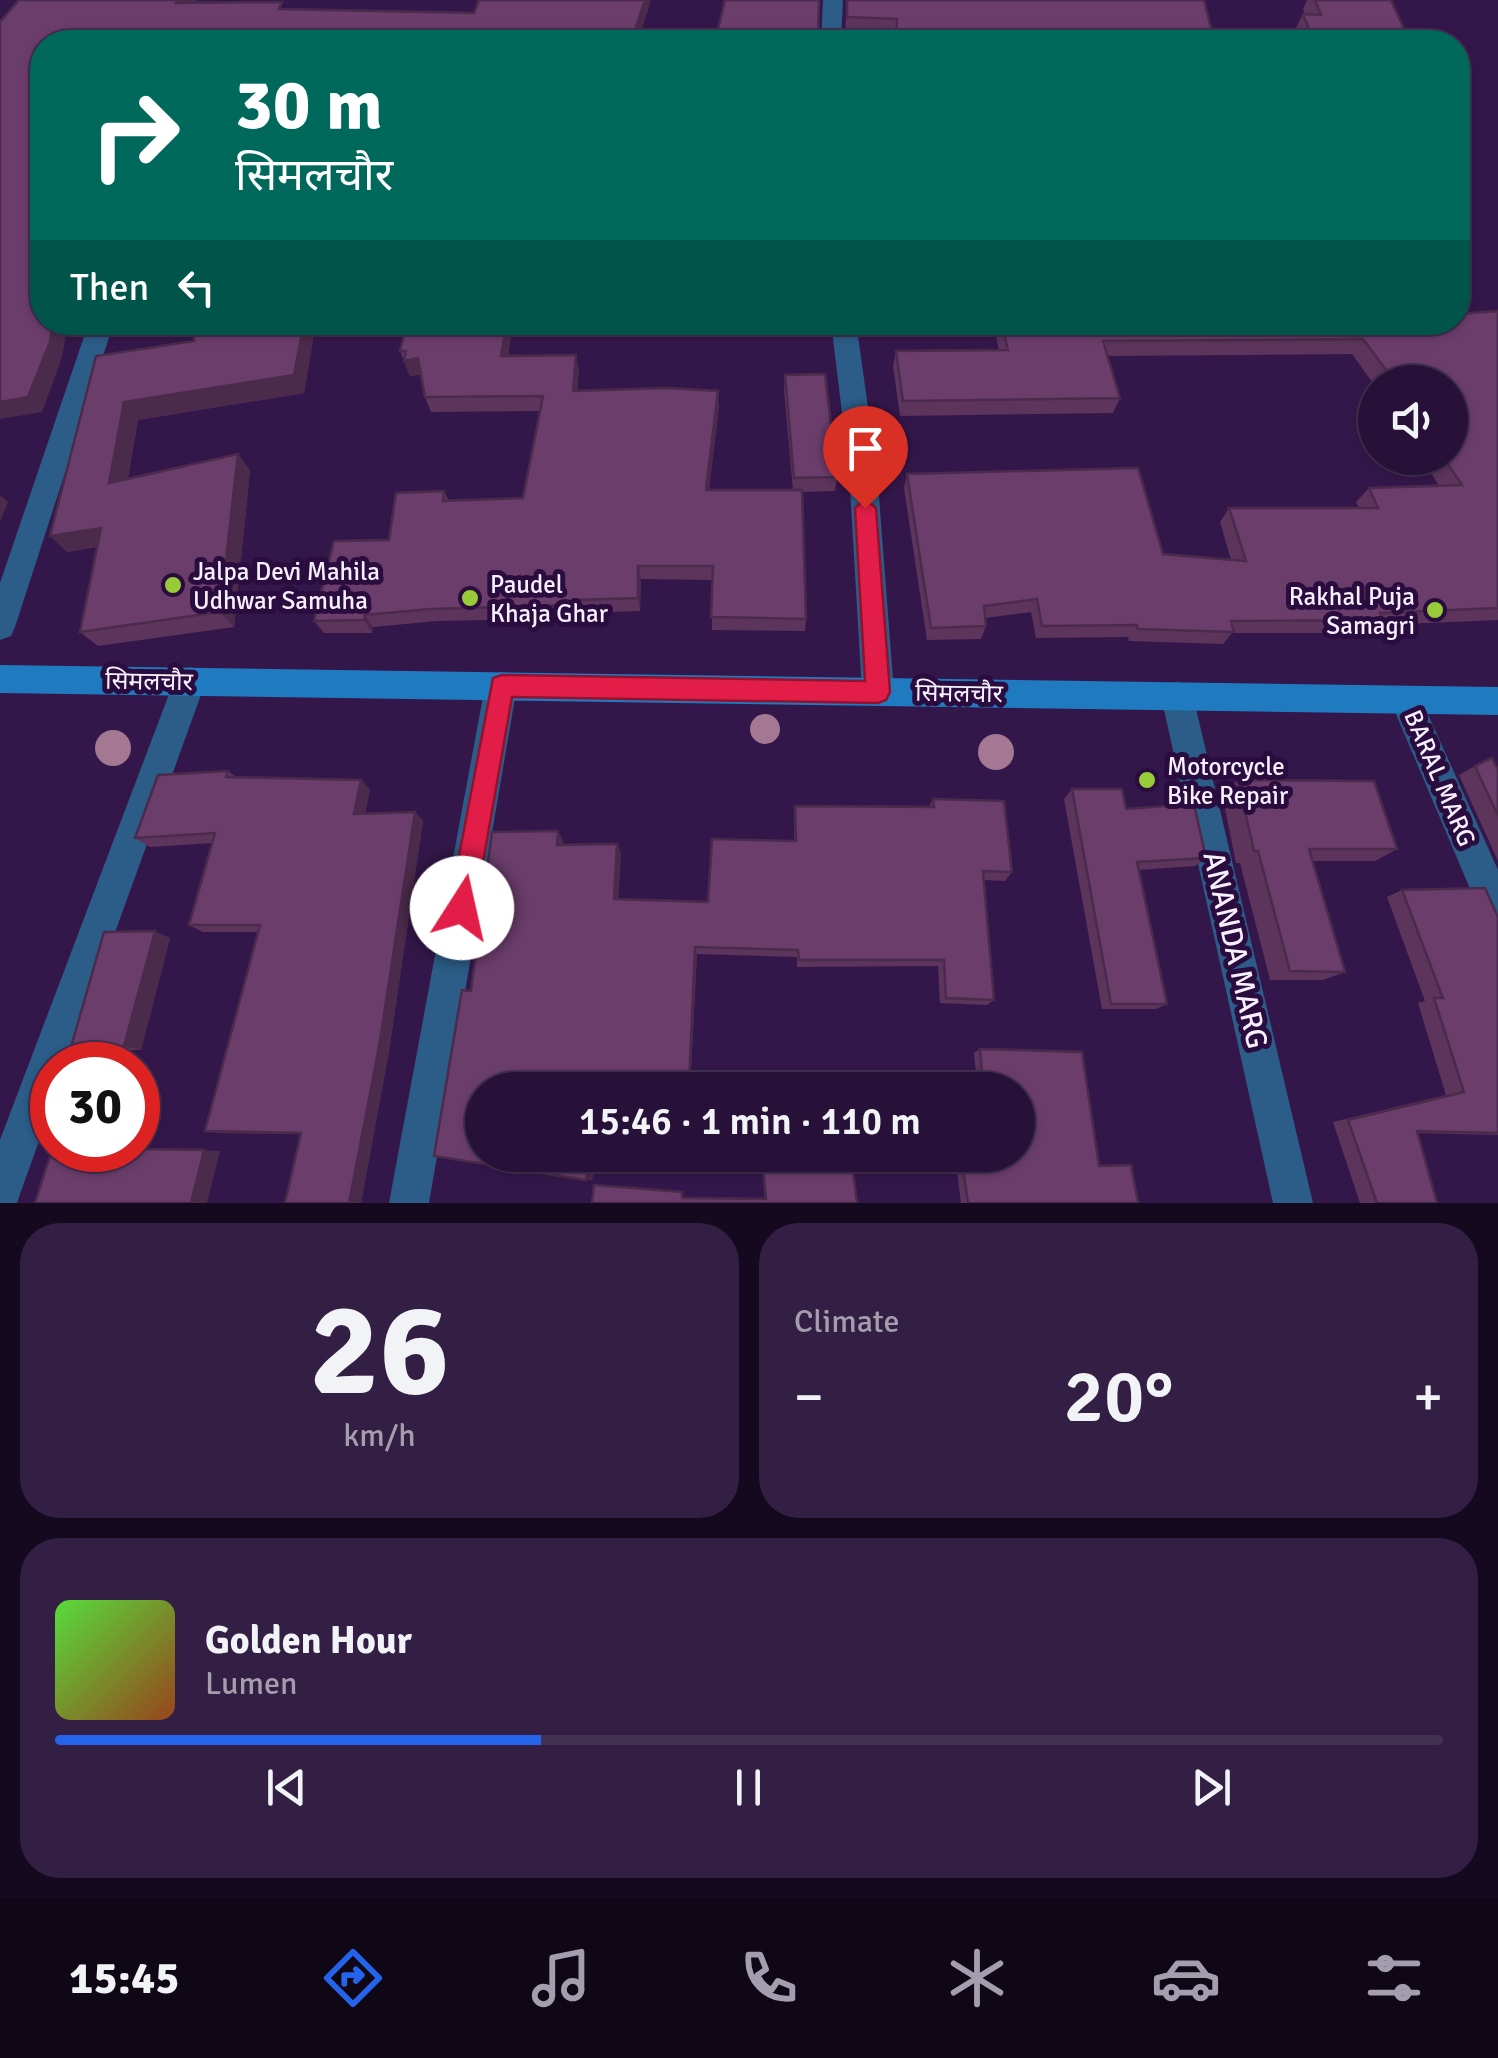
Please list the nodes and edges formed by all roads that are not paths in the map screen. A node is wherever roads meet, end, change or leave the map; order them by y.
1 (832, 0) edge
2 (831, 30) edge
3 (98, 335) edge
4 (845, 335) edge
5 (0, 627) edge
6 (0, 678) edge
7 (190, 681) junction
8 (502, 686) junction
9 (878, 692) junction
10 (1177, 696) junction
11 (1406, 700) junction
12 (1498, 701) edge
13 (1498, 911) edge
14 (0, 1194) edge
15 (409, 1203) edge
16 (1294, 1203) edge

1 - 2 street
3 - 5 street
4 - 9 street
6 - 7 main road, सिमलचौर
7 - 8 main road, सिमलचौर
7 - 14 street
8 - 9 main road, सिमलचौर
8 - 15 street
9 - 10 main road, सिमलचौर
10 - 11 main road, सिमलचौर
10 - 16 street, ANANDA MARG
11 - 12 main road, सिमलचौर
11 - 13 street, BARAL MARG

